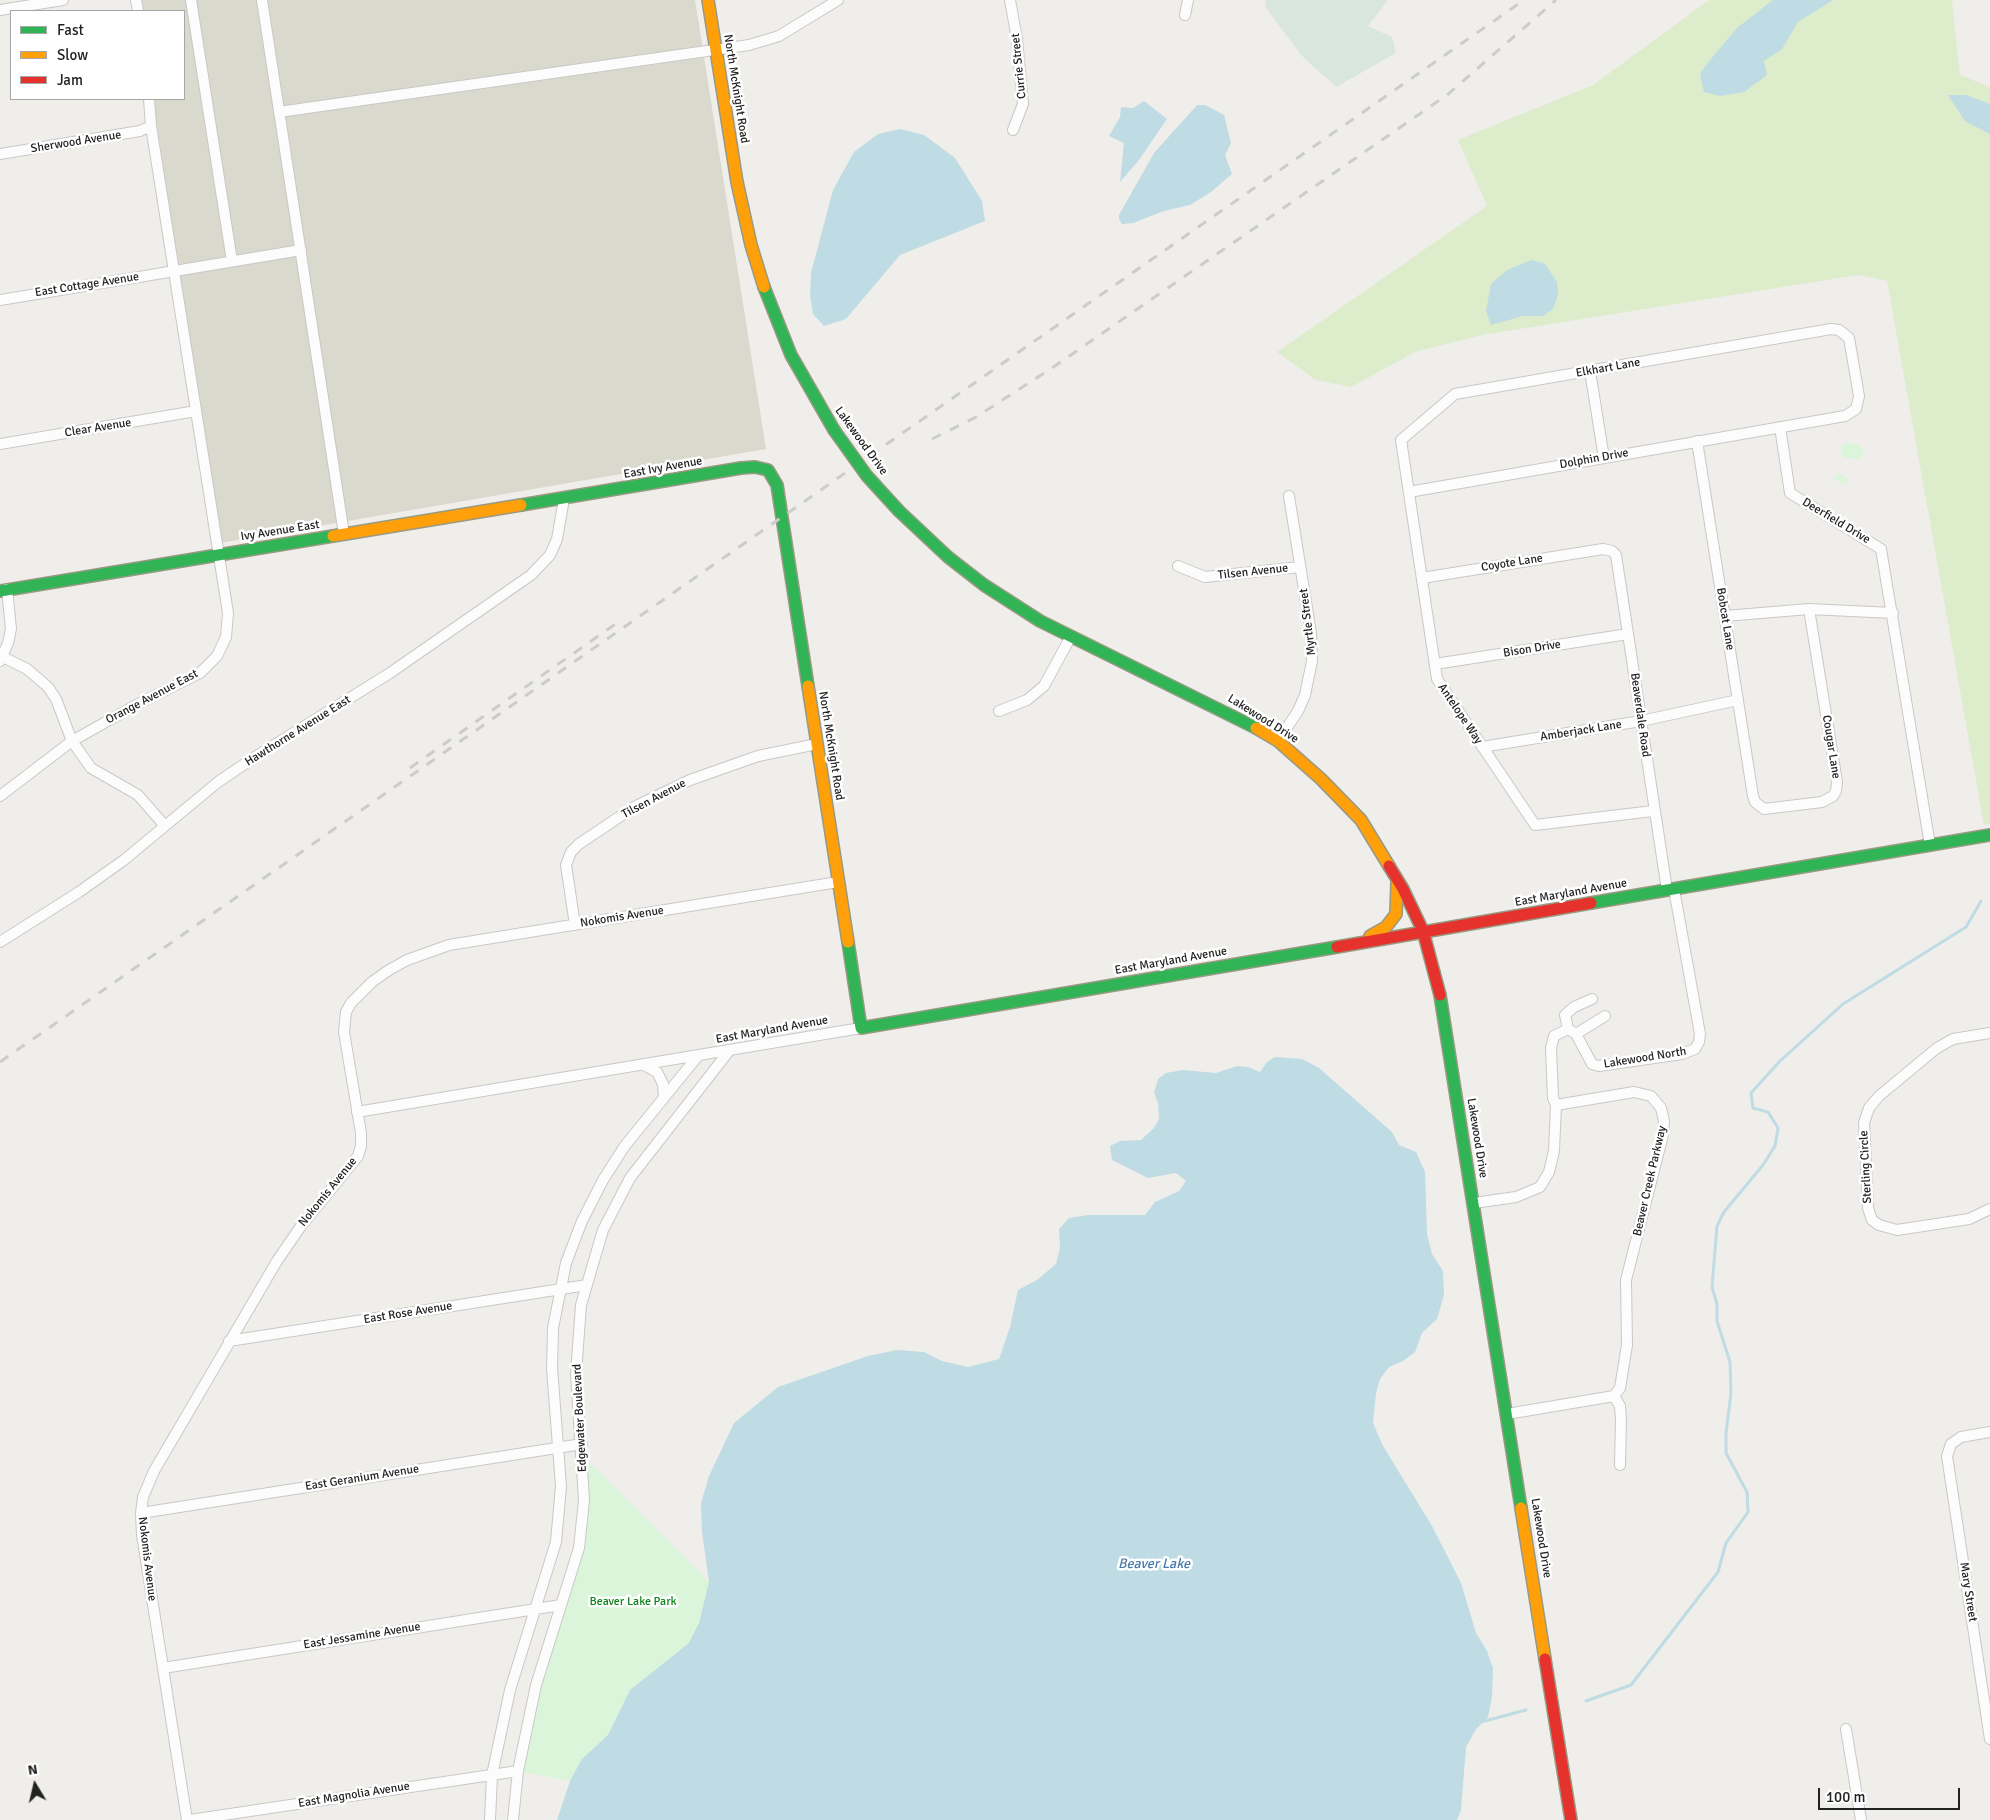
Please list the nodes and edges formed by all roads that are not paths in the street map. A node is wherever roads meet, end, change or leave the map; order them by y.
1 (63, 0) edge
2 (191, 0) edge
3 (262, 0) edge
4 (708, 0) edge
5 (838, 0) edge
6 (1010, 0) edge
7 (1188, 0) edge
8 (0, 10) edge
9 (1186, 15) dead end
10 (716, 50) junction
11 (149, 100) edge
12 (279, 112) junction
13 (151, 126) junction
14 (1013, 130) dead end
15 (0, 154) edge
16 (737, 182) joint
17 (300, 250) junction
18 (232, 262) junction
19 (174, 271) junction
20 (0, 300) edge
21 (1590, 371) junction
22 (196, 412) junction
23 (1780, 427) junction
24 (1401, 440) joint
25 (1697, 442) junction
26 (0, 444) edge
27 (1604, 458) junction
28 (768, 470) joint
29 (1408, 492) junction
30 (1289, 496) dead end
31 (564, 499) junction
32 (344, 534) junction
33 (1603, 549) joint
34 (219, 555) junction
35 (1178, 566) dead end
36 (1300, 567) junction
37 (1422, 578) junction
38 (4, 590) edge
39 (1809, 609) junction
40 (1893, 613) junction
41 (1724, 616) junction
42 (1628, 634) junction
43 (1070, 638) junction
44 (1, 659) edge
45 (1435, 664) junction
46 (1738, 700) junction
47 (999, 711) dead end
48 (1641, 721) junction
49 (72, 741) junction
50 (1278, 741) junction
51 (817, 744) junction
52 (1482, 747) junction
53 (0, 796) edge
54 (1753, 796) joint
55 (1653, 811) junction
56 (165, 826) junction
57 (1990, 835) edge
58 (1930, 845) junction
59 (1396, 876) junction
60 (838, 882) junction
61 (1670, 890) junction
62 (575, 925) junction
63 (1423, 931) junction
64 (0, 942) edge
65 (1350, 944) junction
66 (1592, 999) dead end
67 (1605, 1016) dead end
68 (861, 1028) junction
69 (1572, 1031) junction
70 (1990, 1033) edge
71 (729, 1051) junction
72 (697, 1057) junction
73 (644, 1065) junction
74 (664, 1098) junction
75 (1556, 1104) junction
76 (357, 1112) junction
77 (1474, 1203) junction
78 (1990, 1209) edge
79 (587, 1286) junction
80 (561, 1289) junction
81 (229, 1341) junction
82 (1614, 1396) junction
83 (1507, 1414) junction
84 (1990, 1432) edge
85 (582, 1444) junction
86 (558, 1447) junction
87 (1620, 1465) dead end
88 (141, 1513) junction
89 (561, 1605) junction
90 (536, 1609) junction
91 (163, 1668) junction
92 (1846, 1729) dead end
93 (1990, 1739) edge
94 (518, 1771) junction
95 (492, 1775) junction
96 (189, 1820) edge
97 (490, 1820) edge
98 (514, 1820) edge
99 (1571, 1820) edge
100 (1861, 1820) edge

1 - 8 street
2 - 18 street
3 - 12 street
4 - 10 street, North McKnight Road
5 - 10 street
6 - 14 street, Currie Street
7 - 9 street
10 - 12 street
10 - 16 street, North McKnight Road
11 - 13 street, Orange Avenue East
12 - 17 street
13 - 15 street, Sherwood Avenue
13 - 19 street, Orange Avenue East
16 - 43 street, Lakewood Drive, bridge
17 - 18 street, East Cottage Avenue
17 - 32 street
18 - 19 street, East Cottage Avenue
19 - 20 street, East Cottage Avenue
19 - 22 street, Orange Avenue East
21 - 23 street, Elkhart Lane
21 - 24 street, Elkhart Lane
21 - 27 street
22 - 26 street, Clear Avenue
22 - 34 street, Orange Avenue East
23 - 25 street, Dolphin Drive
23 - 40 street, Deerfield Drive
24 - 29 street, Antelope Way
25 - 27 street, Dolphin Drive
25 - 41 street, Bobcat Lane
27 - 29 street, Dolphin Drive
28 - 31 street, East Ivy Avenue
28 - 51 street, North McKnight Road
29 - 37 street, Antelope Way
30 - 36 street, Myrtle Street
31 - 32 street, Ivy Avenue East
31 - 56 street, Hawthorne Avenue East
32 - 34 street, Ivy Avenue East
33 - 37 street, Coyote Lane
33 - 42 street, Beaverdale Road
34 - 38 street, Ivy Avenue East
34 - 49 street, Orange Avenue East
35 - 36 street, Tilsen Avenue
36 - 50 street, Myrtle Street
37 - 45 street, Antelope Way
38 - 44 street
39 - 40 street
39 - 41 street
39 - 54 street, Cougar Lane
40 - 58 street, Deerfield Drive
41 - 46 street, Bobcat Lane
42 - 45 street, Bison Drive
42 - 48 street, Beaverdale Road
43 - 47 street
43 - 50 street, Lakewood Drive
44 - 49 street
45 - 52 street, Antelope Way
46 - 48 street, Amberjack Lane
46 - 54 street, Bobcat Lane
48 - 52 street, Amberjack Lane
48 - 55 street, Beaverdale Road
49 - 53 street, Orange Avenue East
49 - 56 street
50 - 59 street, Lakewood Drive
51 - 60 street, North McKnight Road
51 - 62 street, Tilsen Avenue
52 - 55 street, Antelope Way
55 - 61 street, Beaverdale Road
56 - 64 street, Hawthorne Avenue East
57 - 58 street, East Maryland Avenue
58 - 61 street, East Maryland Avenue
59 - 63 street, Lakewood Drive
59 - 65 street
60 - 62 street, Nokomis Avenue
60 - 68 street, North McKnight Road
61 - 63 street, East Maryland Avenue
61 - 69 street, Lakewood North
62 - 76 street, Nokomis Avenue
63 - 65 street, East Maryland Avenue
63 - 77 street, Lakewood Drive
65 - 68 street, East Maryland Avenue
66 - 69 street
67 - 69 street
68 - 71 street, East Maryland Avenue
69 - 75 street
70 - 78 street, Sterling Circle
71 - 72 street, East Maryland Avenue
71 - 79 street, Edgewater Boulevard
72 - 73 street, East Maryland Avenue
72 - 74 street, Edgewater Boulevard
73 - 74 street
73 - 76 street, East Maryland Avenue
74 - 80 street, Edgewater Boulevard
75 - 77 street
75 - 82 street, Beaver Creek Parkway
76 - 81 street, Nokomis Avenue
77 - 83 street, Lakewood Drive
79 - 80 street, East Rose Avenue
79 - 85 street, Edgewater Boulevard
80 - 81 street, East Rose Avenue
80 - 86 street, Edgewater Boulevard
81 - 88 street, Nokomis Avenue
82 - 83 street
82 - 87 street
83 - 99 street, Lakewood Drive
84 - 93 street, Mary Street
85 - 86 street, East Geranium Avenue
85 - 89 street, Edgewater Boulevard
86 - 88 street, East Geranium Avenue
86 - 90 street, Edgewater Boulevard
88 - 91 street, Nokomis Avenue
89 - 90 street, East Jessamine Avenue
89 - 94 street, Edgewater Boulevard
90 - 91 street, East Jessamine Avenue
90 - 95 street, Edgewater Boulevard
91 - 96 street, Nokomis Avenue
92 - 100 street
94 - 95 street, East Magnolia Avenue
94 - 98 street, Edgewater Boulevard
95 - 96 street, East Magnolia Avenue
95 - 97 street, Edgewater Boulevard

